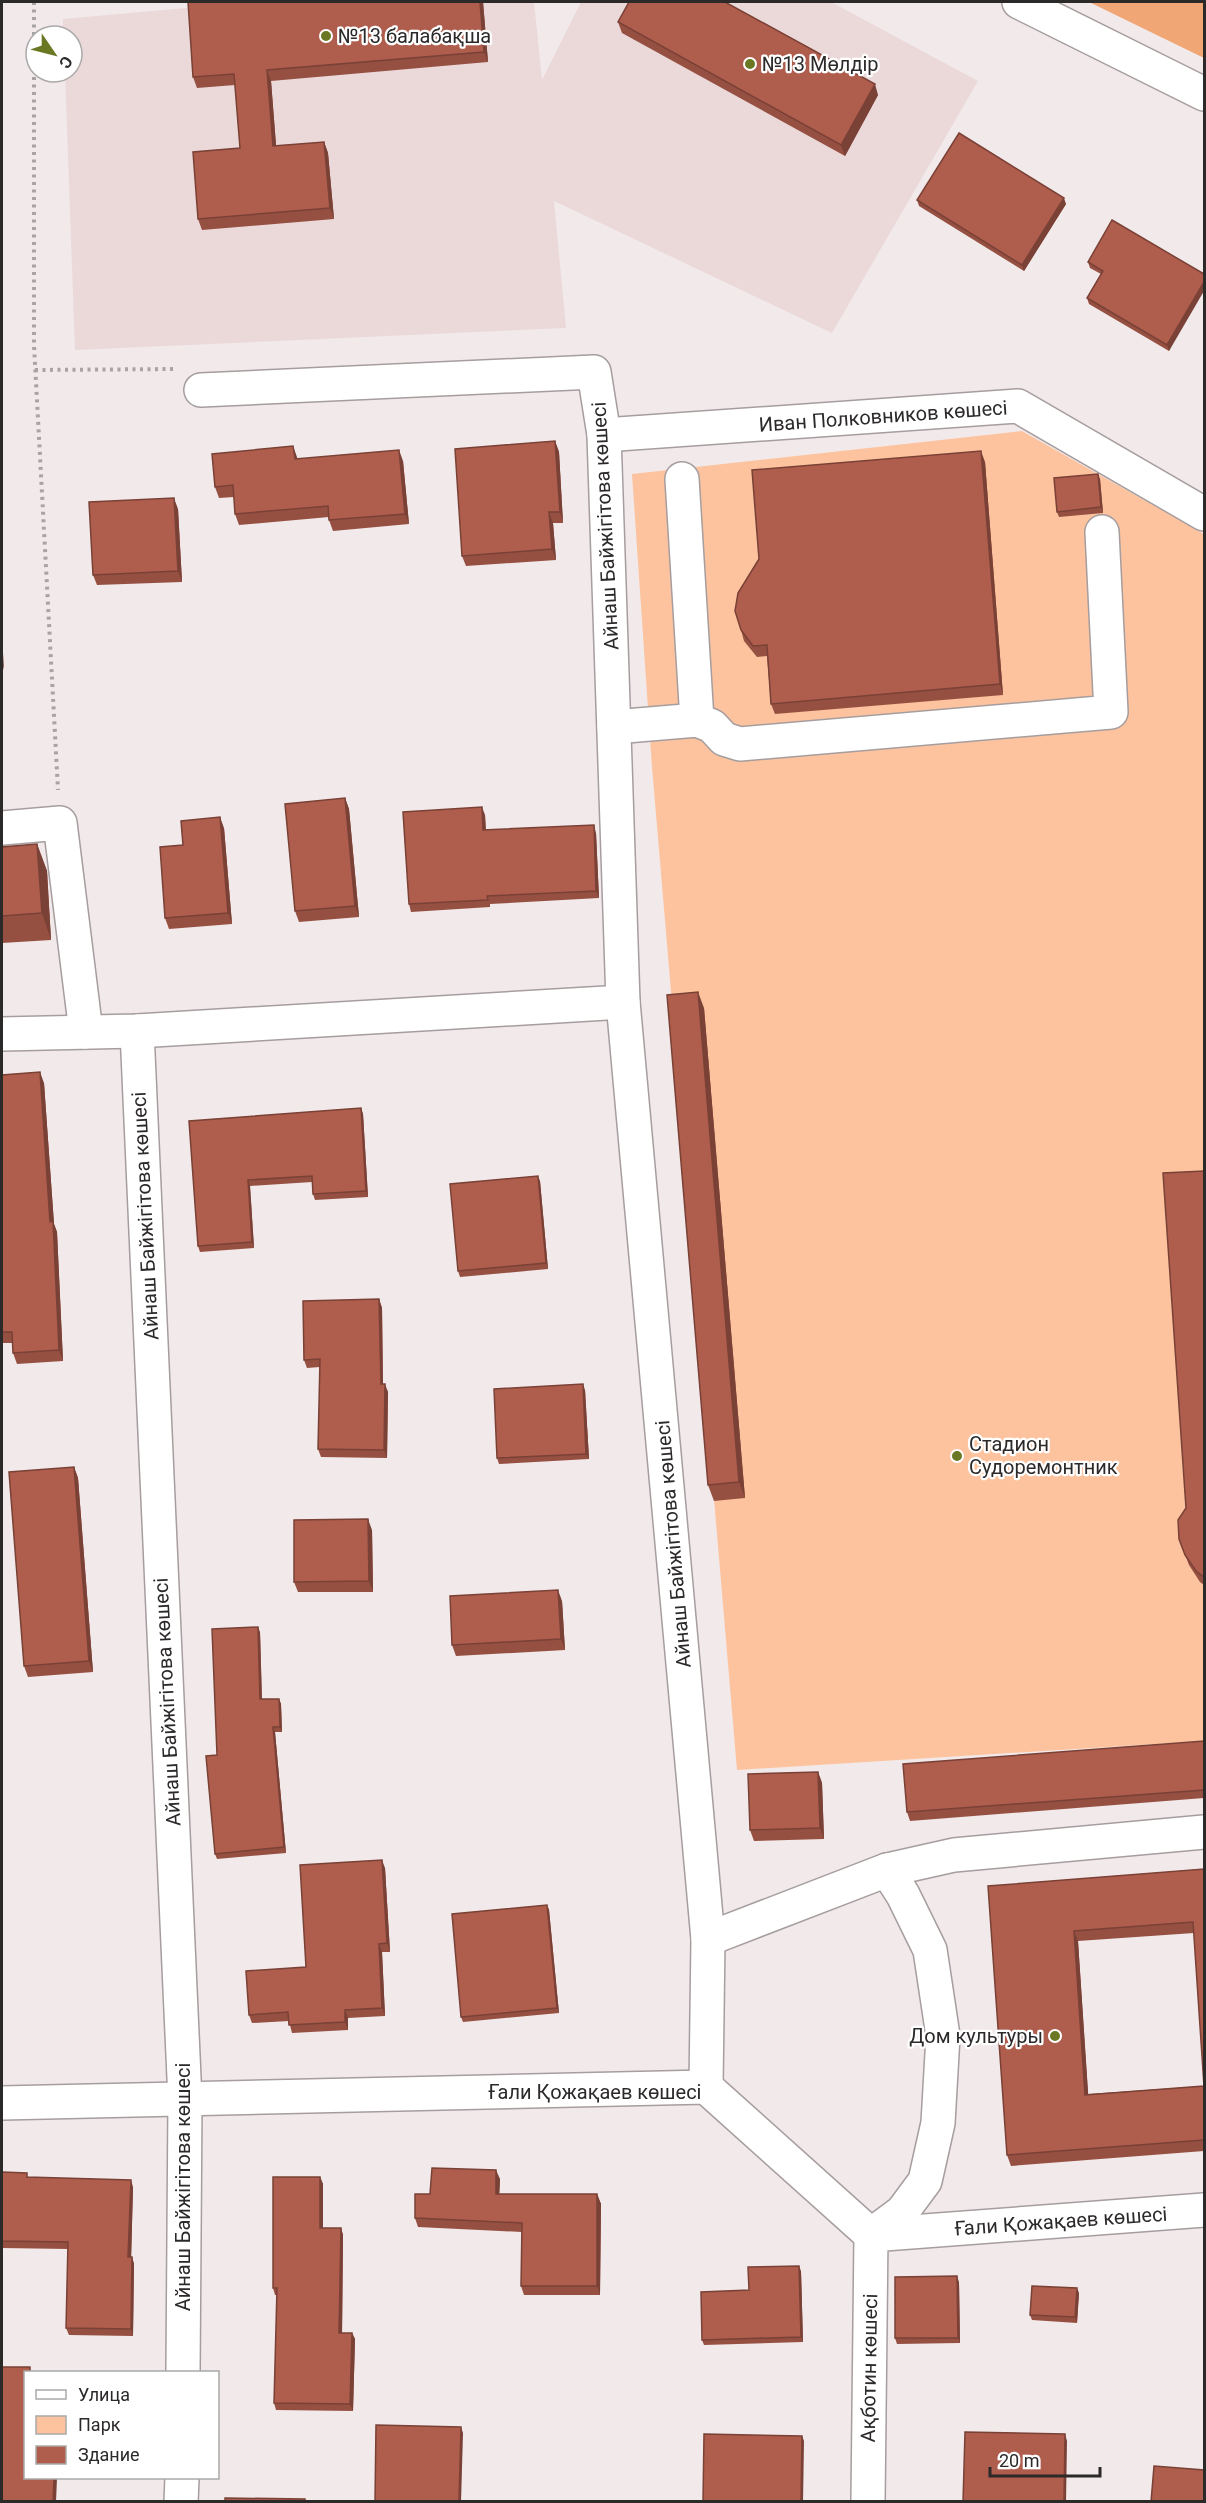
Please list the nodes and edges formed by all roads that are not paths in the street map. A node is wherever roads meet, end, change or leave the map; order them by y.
1 (1019, 2) edge
2 (1204, 94) edge
3 (201, 390) road end
4 (604, 435) junction
5 (682, 479) dead end
6 (1204, 514) edge
7 (1102, 532) dead end
8 (697, 720) junction
9 (614, 727) junction
10 (2, 828) edge
11 (623, 1002) junction
12 (137, 1031) junction
13 (86, 1032) junction
14 (2, 1034) edge
15 (1204, 1832) edge
16 (887, 1870) junction
17 (708, 1939) junction
18 (706, 2087) junction
19 (185, 2100) junction
20 (2, 2103) edge
21 (1204, 2210) edge
22 (871, 2235) junction
23 (183, 2371) edge
24 (182, 2479) edge
25 (181, 2502) edge
26 (868, 2502) edge

1 - 2 street
3 - 4 street, Айнаш Байжігітова көшесі
4 - 6 street, Иван Полковников көшесі
4 - 9 street, Айнаш Байжігітова көшесі
5 - 8 street
7 - 8 street
8 - 9 street
9 - 11 street, Айнаш Байжігітова көшесі
10 - 13 street
11 - 12 street
11 - 17 street, Айнаш Байжігітова көшесі
12 - 13 street
12 - 19 street, Айнаш Байжігітова көшесі
13 - 14 street
15 - 16 street
16 - 17 street
16 - 22 street
17 - 18 street, Айнаш Байжігітова көшесі
18 - 19 street, Ғали Қожақаев көшесі
18 - 22 street, Ғали Қожақаев көшесі
19 - 20 street, Ғали Қожақаев көшесі
19 - 23 street, Айнаш Байжігітова көшесі
21 - 22 street, Ғали Қожақаев көшесі
22 - 26 street, Ақботин көшесі
24 - 25 street

